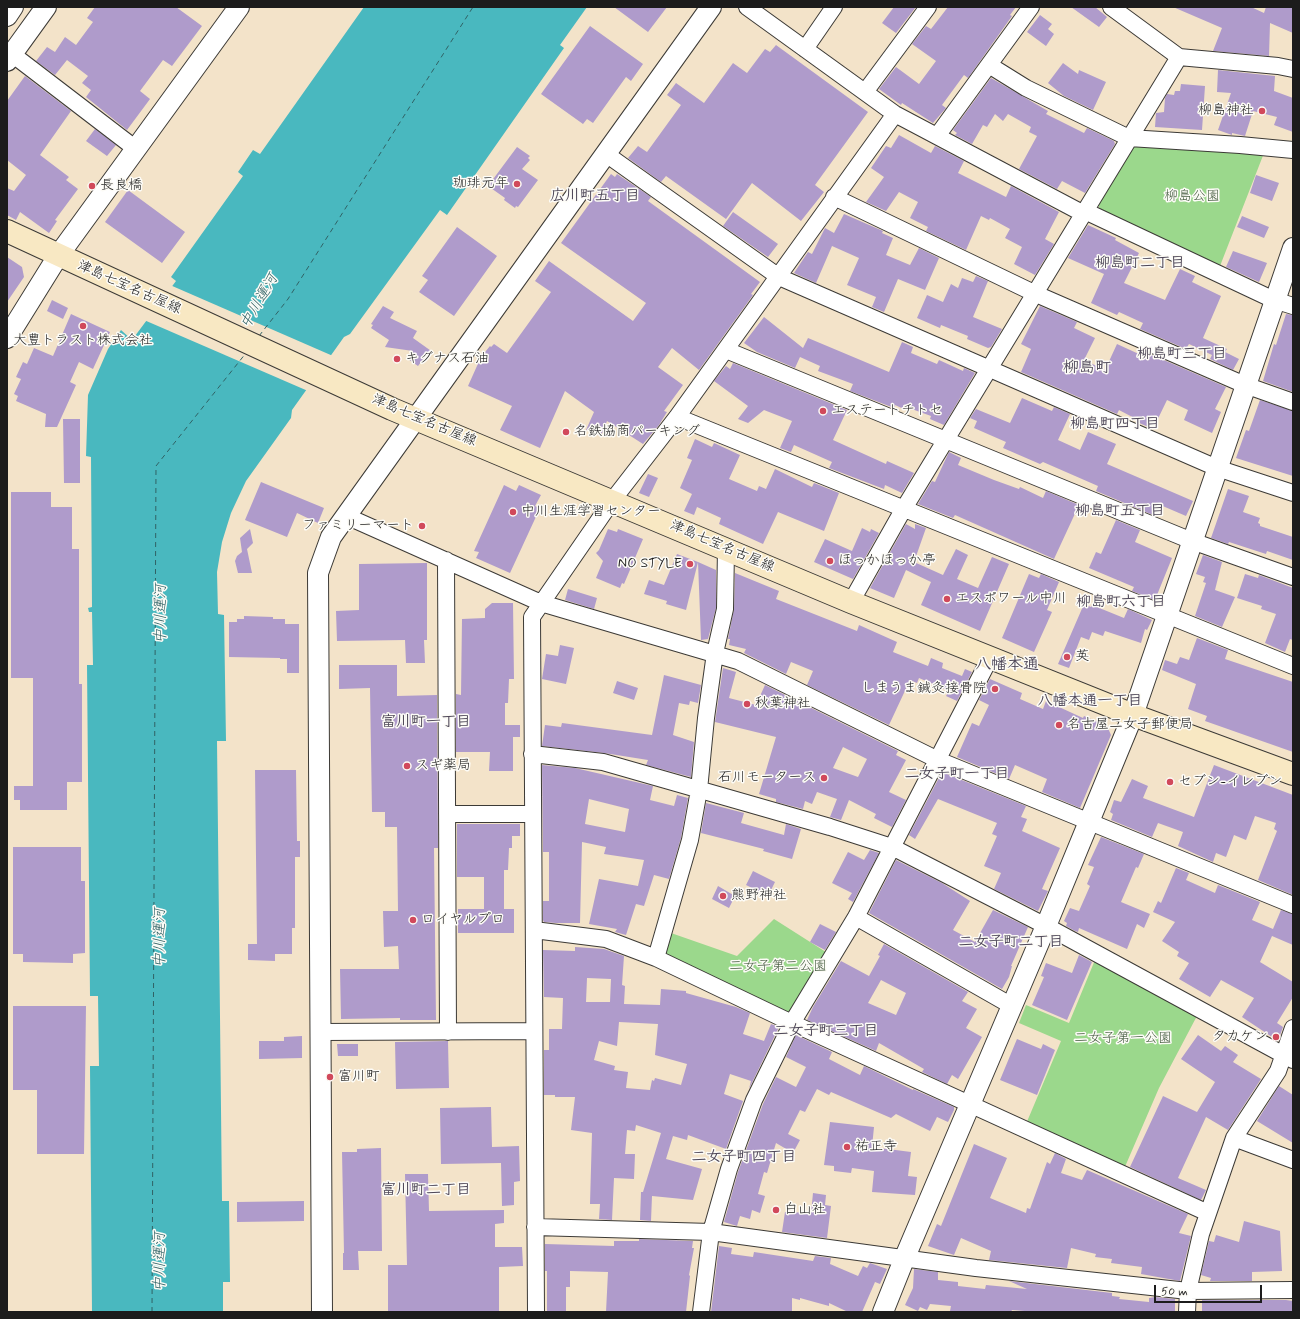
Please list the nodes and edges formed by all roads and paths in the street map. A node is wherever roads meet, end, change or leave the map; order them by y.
1 (13, 7) edge
2 (46, 7) edge
3 (239, 7) edge
4 (711, 7) edge
5 (747, 7) edge
6 (834, 7) edge
7 (928, 7) edge
8 (1031, 7) edge
9 (1111, 7) edge
10 (7, 16) edge
11 (805, 48) junction
12 (9, 57) edge
13 (1179, 58) junction
14 (989, 65) junction
15 (1293, 69) edge
16 (865, 92) junction
17 (895, 114) junction
18 (937, 136) junction
19 (1129, 138) junction
20 (136, 149) junction
21 (1293, 150) edge
22 (606, 154) junction
23 (834, 198) junction
24 (1085, 212) junction
25 (7, 231) edge
26 (1293, 248) edge
27 (58, 256) junction
28 (779, 277) junction
29 (1036, 294) junction
30 (1274, 300) junction
31 (1293, 306) edge
32 (7, 338) edge
33 (726, 350) junction
34 (990, 368) junction
35 (1245, 385) junction
36 (1293, 402) edge
37 (417, 418) junction
38 (677, 418) junction
39 (946, 440) junction
40 (1217, 468) junction
41 (1293, 493) edge
42 (612, 501) junction
43 (903, 510) junction
44 (346, 516) junction
45 (1192, 541) junction
46 (726, 549) junction
47 (446, 560) junction
48 (1293, 576) edge
49 (851, 602) junction
50 (541, 603) junction
51 (1167, 615) junction
52 (715, 653) junction
53 (990, 658) junction
54 (1293, 666) edge
55 (1133, 715) junction
56 (532, 754) junction
57 (938, 760) junction
58 (1293, 774) edge
59 (699, 790) junction
60 (447, 814) junction
61 (533, 814) junction
62 (1089, 822) junction
63 (892, 847) junction
64 (1293, 905) edge
65 (856, 917) junction
66 (1046, 926) junction
67 (534, 930) junction
68 (656, 958) junction
69 (1012, 1006) junction
70 (792, 1023) junction
71 (1293, 1028) edge
72 (534, 1031) junction
73 (320, 1032) junction
74 (448, 1032) junction
75 (1288, 1058) edge
76 (970, 1105) junction
77 (1234, 1138) junction
78 (1293, 1160) edge
79 (1208, 1213) junction
80 (535, 1227) junction
81 (711, 1232) junction
82 (904, 1257) junction
83 (1293, 1290) edge
84 (1188, 1291) junction
85 (322, 1312) edge
86 (536, 1312) edge
87 (701, 1312) edge
88 (883, 1312) edge
89 (1187, 1312) edge

1 - 10 street
2 - 12 street
3 - 20 street
4 - 22 street
5 - 11 street
6 - 11 street
7 - 16 street
8 - 14 street
9 - 13 street
11 - 16 street
12 - 20 street
13 - 15 street
13 - 19 street
14 - 18 street
14 - 19 street
16 - 17 street
17 - 18 street
17 - 23 street
18 - 24 street
19 - 21 street
19 - 24 street
20 - 27 street
22 - 28 street
22 - 37 street
23 - 28 street
23 - 29 street
24 - 29 street
24 - 30 street
25 - 27 main road, 津島七宝名古屋線
26 - 30 street
27 - 32 street
27 - 37 main road, 津島七宝名古屋線
28 - 33 street
28 - 34 street
29 - 34 street
29 - 35 street
30 - 31 street
30 - 35 street
33 - 38 street
33 - 39 street
34 - 39 street
34 - 40 street
35 - 36 street
35 - 40 street
37 - 42 main road, 津島七宝名古屋線
37 - 44 street
38 - 42 street
38 - 43 street
39 - 43 street
39 - 45 street
40 - 41 street
40 - 45 street
42 - 46 main road, 津島七宝名古屋線
42 - 50 street
43 - 49 street
43 - 51 street
44 - 47 street
44 - 73 street
45 - 48 street
45 - 51 street
46 - 49 main road, 津島七宝名古屋線
46 - 52 street
47 - 50 street
47 - 60 street
49 - 53 main road, 津島七宝名古屋線
50 - 52 street
50 - 56 street
51 - 54 street
51 - 55 street
52 - 57 street
52 - 59 street
53 - 55 main road, 津島七宝名古屋線
53 - 57 street
55 - 58 main road, 津島七宝名古屋線
55 - 62 street
56 - 59 street
56 - 61 street
57 - 62 street
57 - 63 street
59 - 63 street
59 - 68 street
60 - 61 street
60 - 74 street
61 - 67 street
62 - 64 street
62 - 66 street
63 - 65 street
63 - 66 street
65 - 69 street
65 - 70 street
66 - 69 street
66 - 75 street
67 - 68 street
67 - 72 street
68 - 70 street
69 - 76 street
70 - 76 street
70 - 81 street
71 - 75 street
72 - 74 street
72 - 80 street
73 - 74 street
73 - 85 street
75 - 77 street
76 - 79 street
76 - 82 street
77 - 78 street
77 - 79 street
79 - 84 street
80 - 81 street
80 - 86 street
81 - 82 street
81 - 87 street
82 - 84 street
82 - 88 street
83 - 84 street
84 - 89 street

